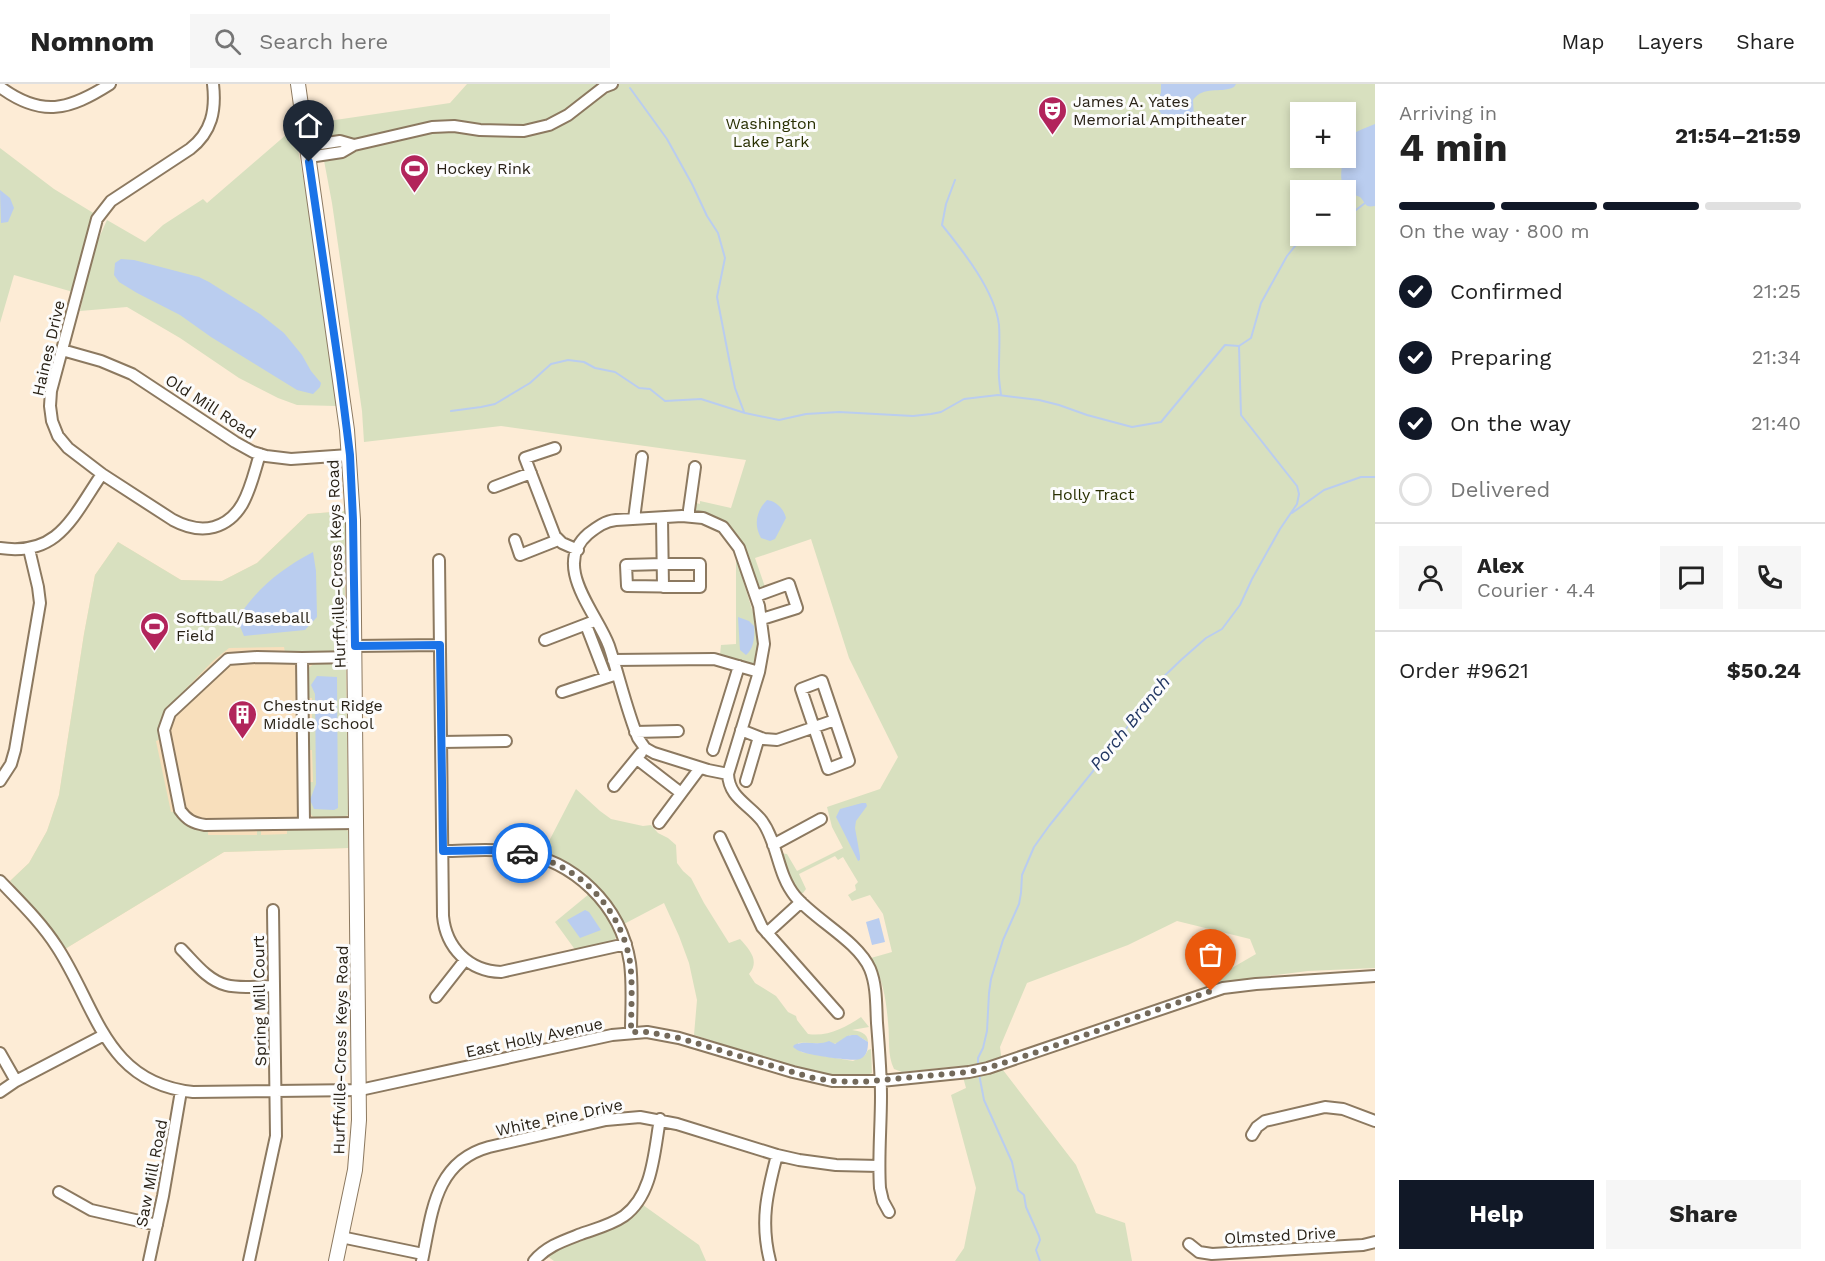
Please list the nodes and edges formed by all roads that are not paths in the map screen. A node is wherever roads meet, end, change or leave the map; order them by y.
1 (110, 84) edge
2 (213, 84) edge
3 (298, 84) edge
4 (612, 84) edge
5 (0, 87) edge
6 (308, 151) junction
7 (62, 350) junction
8 (555, 448) dead end
9 (260, 454) junction
10 (350, 455) junction
11 (642, 457) dead end
12 (695, 467) dead end
13 (531, 473) junction
14 (102, 474) junction
15 (494, 487) dead end
16 (689, 516) junction
17 (662, 518) junction
18 (634, 519) junction
19 (515, 540) dead end
20 (558, 540) junction
21 (0, 548) edge
22 (29, 549) junction
23 (578, 550) junction
24 (439, 560) dead end
25 (663, 564) junction
26 (663, 587) junction
27 (756, 596) junction
28 (762, 619) junction
29 (597, 621) junction
30 (586, 625) junction
31 (545, 640) dead end
32 (440, 645) junction
33 (355, 652) junction
34 (302, 658) junction
35 (613, 660) junction
36 (739, 666) junction
37 (759, 672) junction
38 (617, 674) junction
39 (606, 677) junction
40 (562, 692) dead end
41 (835, 720) junction
42 (814, 728) junction
43 (741, 730) junction
44 (678, 731) dead end
45 (635, 732) junction
46 (759, 737) junction
47 (506, 741) dead end
48 (442, 742) junction
49 (645, 748) junction
50 (714, 750) dead end
51 (637, 759) junction
52 (700, 768) junction
53 (728, 774) junction
54 (0, 781) edge
55 (746, 782) dead end
56 (614, 786) dead end
57 (681, 793) junction
58 (821, 819) dead end
59 (304, 823) junction
60 (357, 823) junction
61 (659, 823) dead end
62 (720, 837) dead end
63 (773, 845) junction
64 (443, 851) junction
65 (0, 881) edge
66 (801, 902) junction
67 (273, 910) dead end
68 (767, 933) junction
69 (626, 945) junction
70 (181, 949) dead end
71 (465, 960) junction
72 (1375, 976) edge
73 (274, 986) junction
74 (436, 997) dead end
75 (838, 1013) dead end
76 (631, 1032) junction
77 (104, 1035) junction
78 (0, 1053) edge
79 (16, 1081) junction
80 (881, 1081) junction
81 (360, 1090) junction
82 (181, 1091) junction
83 (275, 1091) junction
84 (0, 1092) edge
85 (660, 1119) junction
86 (1375, 1121) edge
87 (1252, 1136) dead end
88 (777, 1155) junction
89 (879, 1166) junction
90 (59, 1191) dead end
91 (889, 1212) dead end
92 (157, 1225) junction
93 (341, 1237) junction
94 (1375, 1242) edge
95 (1189, 1244) dead end
96 (422, 1258) edge
97 (149, 1261) edge
98 (249, 1261) edge
99 (336, 1261) edge
100 (534, 1261) edge
101 (770, 1261) edge

1 - 5 street
2 - 7 street, Haines Drive
3 - 6 main road, Hurffville-Cross Keys Road
4 - 6 street
6 - 10 main road, Hurffville-Cross Keys Road
7 - 9 street, Old Mill Road
7 - 14 street, Haines Drive
8 - 13 street
9 - 10 street, Old Mill Road
9 - 14 street, Haines Drive
10 - 33 main road, Hurffville-Cross Keys Road
11 - 18 street
12 - 16 street
13 - 15 street
13 - 20 street
14 - 22 street
16 - 17 street
16 - 27 street
17 - 18 street
17 - 25 street
18 - 23 street
19 - 20 street
20 - 23 street
21 - 22 street
22 - 54 street
23 - 29 street
24 - 32 street
25 - 26 street
25 - 26 street
25 - 26 street
27 - 28 street
27 - 28 street
28 - 37 street
29 - 30 street
29 - 35 street
30 - 31 street
30 - 39 street
32 - 33 street
32 - 48 street
33 - 34 street
33 - 60 main road, Hurffville-Cross Keys Road
34 - 59 street
34 - 59 street
35 - 36 street
35 - 38 street
36 - 37 street
36 - 50 street
37 - 43 street
38 - 39 street
38 - 45 street
39 - 40 street
41 - 42 street
41 - 42 street
41 - 42 street
42 - 46 street
43 - 46 street
43 - 53 street
44 - 45 street
45 - 49 street
46 - 55 street
47 - 48 street
48 - 64 street
49 - 51 street
49 - 52 street
51 - 56 street
51 - 57 street
52 - 53 street
52 - 57 street
53 - 63 street
57 - 61 street
58 - 63 street
59 - 60 street
60 - 81 main road, Hurffville-Cross Keys Road
62 - 68 street
63 - 66 street
64 - 69 street
64 - 71 street
65 - 77 street, East Holly Avenue
66 - 68 street
66 - 80 street
67 - 73 street, Spring Mill Court
68 - 75 street
69 - 71 street
69 - 76 street
70 - 73 street
71 - 74 street
72 - 80 street, East Holly Avenue
73 - 83 street, Spring Mill Court
76 - 80 street, East Holly Avenue
76 - 81 street, East Holly Avenue
77 - 79 street
77 - 82 street, East Holly Avenue
78 - 79 street
79 - 84 street
80 - 89 street
81 - 83 street, East Holly Avenue
81 - 93 main road, Hurffville-Cross Keys Road
82 - 83 street, East Holly Avenue
82 - 92 street, Saw Mill Road
83 - 98 street, Spring Mill Court
85 - 88 street, White Pine Drive
85 - 96 street, White Pine Drive
85 - 100 street
86 - 87 street
88 - 89 street, White Pine Drive
88 - 101 street
89 - 91 street
90 - 92 street
92 - 97 street, Saw Mill Road
93 - 96 street
93 - 99 main road, Hurffville-Cross Keys Road
94 - 95 street, Olmsted Drive

